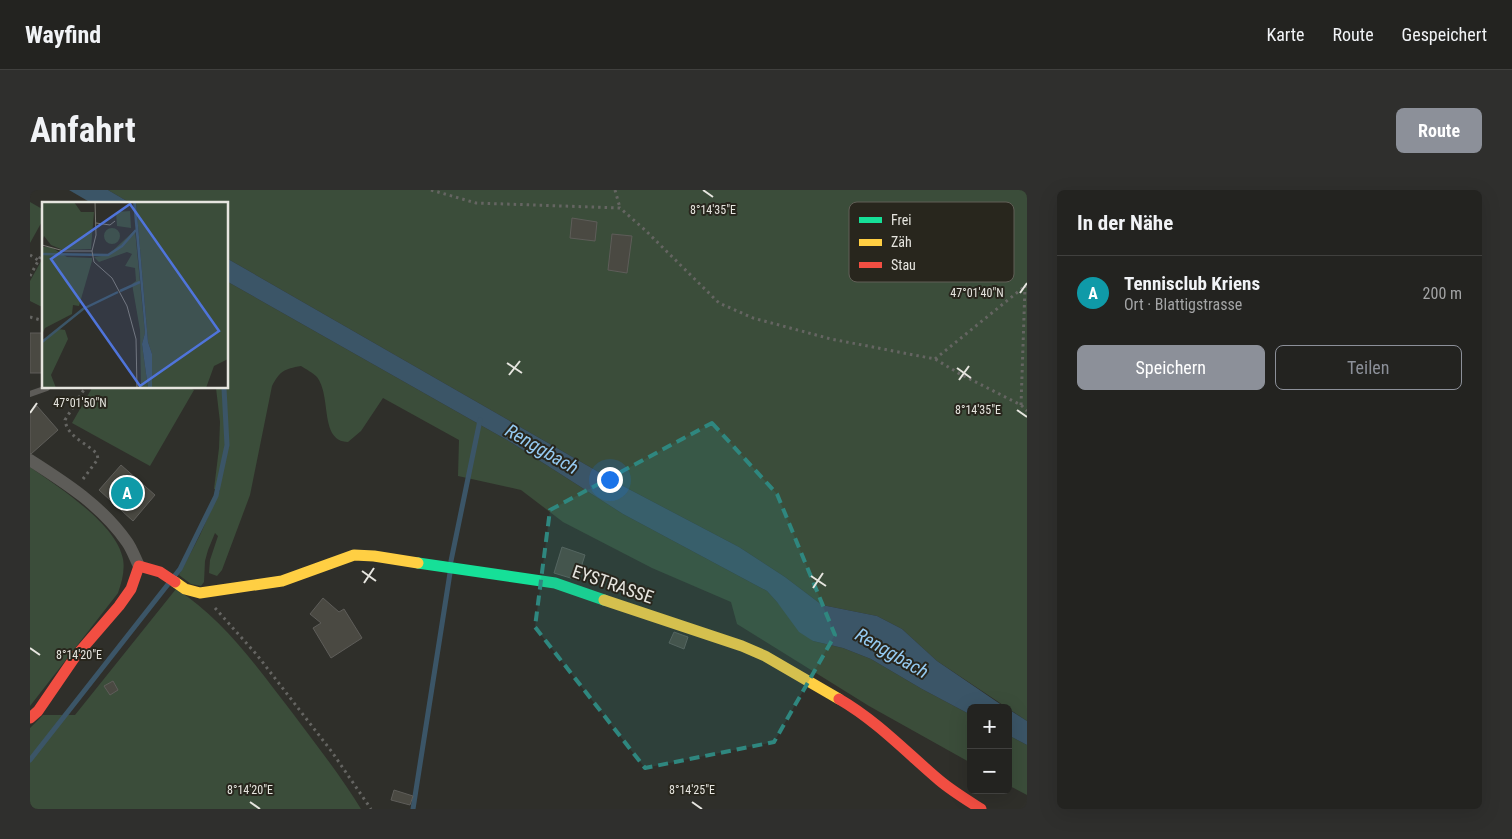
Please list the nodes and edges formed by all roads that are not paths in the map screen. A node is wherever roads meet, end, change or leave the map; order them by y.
1 (44, 389) edge
2 (30, 394) edge
3 (30, 460) edge
4 (139, 566) junction
5 (30, 718) edge
6 (981, 809) edge

1 - 2 lane
3 - 4 street
4 - 5 street
4 - 6 street, EYSTRASSE

